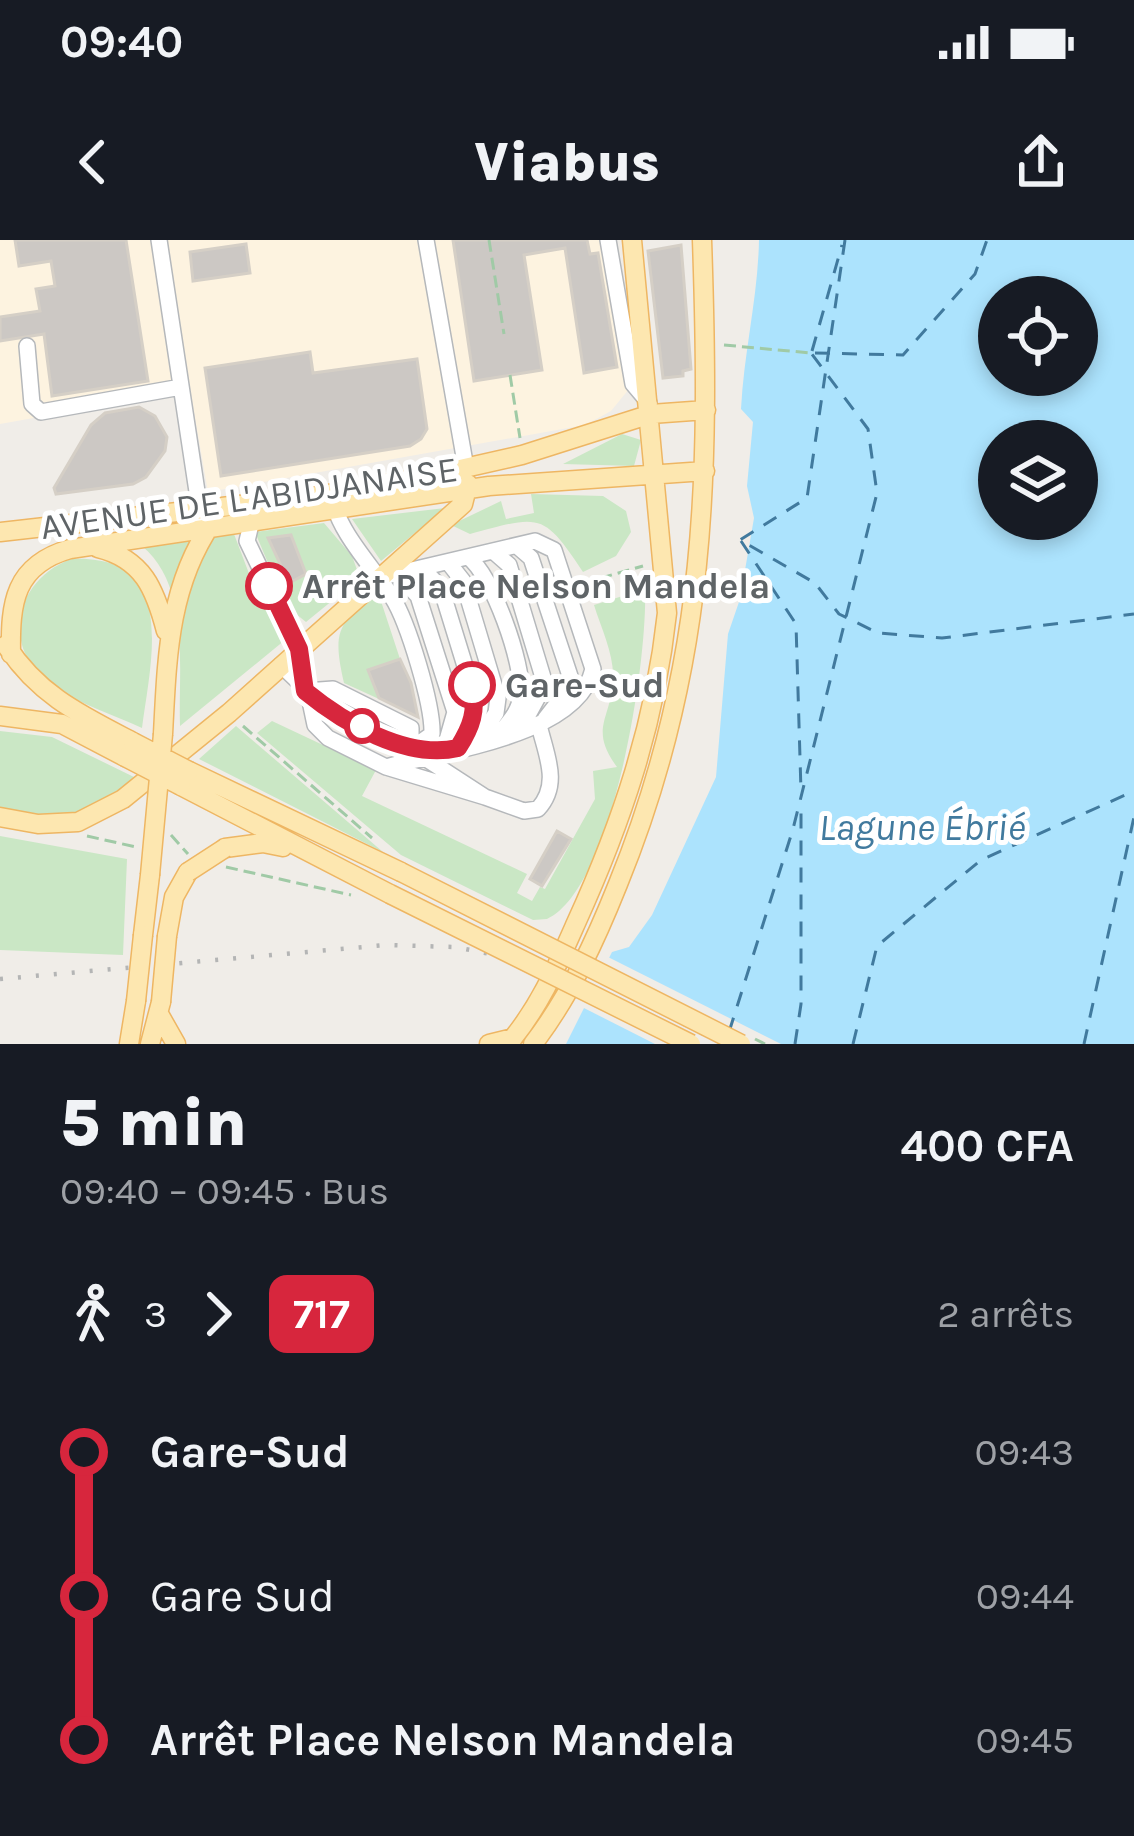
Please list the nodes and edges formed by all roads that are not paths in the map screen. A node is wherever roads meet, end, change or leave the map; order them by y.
1 (159, 240) edge
2 (426, 240) edge
3 (608, 240) edge
4 (632, 240) edge
5 (701, 240) edge
6 (27, 346) dead end
7 (181, 386) junction
8 (650, 409) junction
9 (706, 410) junction
10 (705, 471) junction
11 (467, 478) junction
12 (656, 478) junction
13 (333, 502) junction
14 (256, 510) junction
15 (204, 521) junction
16 (0, 532) edge
17 (87, 545) junction
18 (517, 545) junction
19 (493, 551) junction
20 (468, 557) junction
21 (448, 562) junction
22 (422, 568) junction
23 (388, 576) junction
24 (0, 636) edge
25 (168, 636) junction
26 (299, 649) junction
27 (11, 654) junction
28 (281, 665) junction
29 (305, 691) junction
30 (0, 716) edge
31 (539, 725) junction
32 (519, 731) junction
33 (496, 737) junction
34 (476, 743) junction
35 (458, 748) junction
36 (129, 749) junction
37 (422, 754) junction
38 (386, 767) junction
39 (185, 778) junction
40 (484, 797) junction
41 (0, 817) edge
42 (306, 851) junction
43 (160, 1008) junction
44 (511, 1041) edge
45 (129, 1044) edge
46 (150, 1044) edge
47 (176, 1044) edge
48 (489, 1044) edge
49 (533, 1044) edge
50 (692, 1044) edge
51 (741, 1044) edge

1 - 7 street
2 - 11 street
3 - 8 street
4 - 8 main road
5 - 9 main road
6 - 7 street
7 - 15 street
8 - 9 main road, AVENUE DE L'ABIDJANAISE
8 - 11 main road, AVENUE DE L'ABIDJANAISE
8 - 12 main road
9 - 10 main road
10 - 12 main road, AVENUE DE L'ABIDJANAISE
10 - 49 main road
11 - 12 main road, AVENUE DE L'ABIDJANAISE
11 - 13 main road, AVENUE DE L'ABIDJANAISE
11 - 23 main road
12 - 44 main road
13 - 14 main road, AVENUE DE L'ABIDJANAISE
13 - 23 street
14 - 15 main road, AVENUE DE L'ABIDJANAISE
14 - 15 main road, AVENUE DE L'ABIDJANAISE
14 - 26 street
15 - 16 main road, AVENUE DE L'ABIDJANAISE
15 - 17 main road, AVENUE DE L'ABIDJANAISE
15 - 25 main road
17 - 25 main road
17 - 27 main road, AVENUE DE L'ABIDJANAISE
18 - 19 street
18 - 31 street
18 - 31 street
19 - 20 street
19 - 32 street
20 - 21 street
20 - 33 street
21 - 22 street
21 - 34 street
22 - 23 street
22 - 35 street
23 - 26 main road
23 - 37 street
23 - 37 street
24 - 27 main road
25 - 45 main road, bridge
26 - 28 main road
26 - 29 street
27 - 36 main road
28 - 29 street
28 - 41 main road
29 - 37 street
29 - 38 street
30 - 36 main road
31 - 32 street
31 - 40 street
32 - 33 street
33 - 34 street
34 - 35 street
35 - 37 street
36 - 39 main road, bridge
37 - 38 street
37 - 40 street
38 - 40 street
39 - 42 main road
39 - 51 main road, bridge
42 - 43 main road, bridge
42 - 50 main road, bridge
43 - 46 main road
43 - 47 main road
44 - 48 main road

